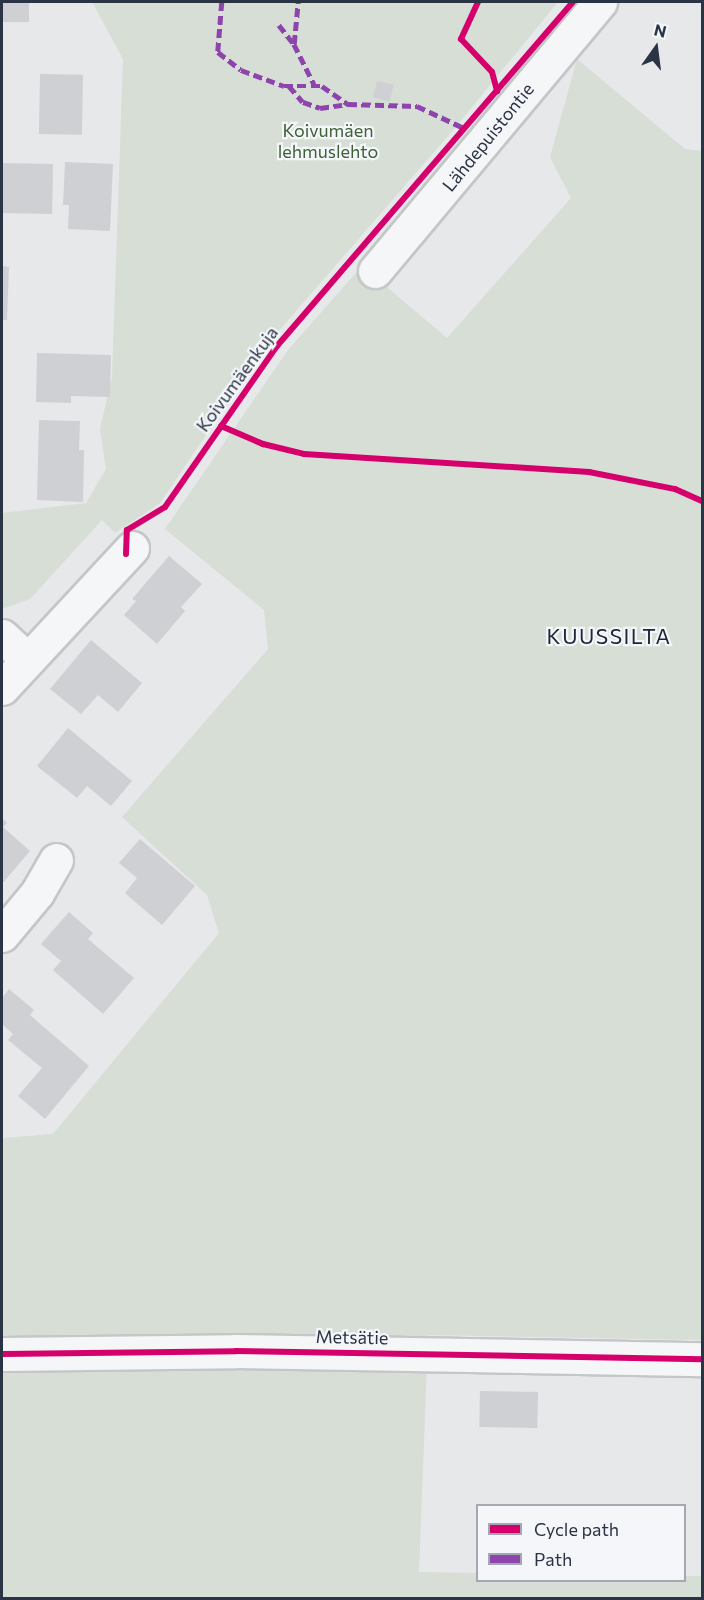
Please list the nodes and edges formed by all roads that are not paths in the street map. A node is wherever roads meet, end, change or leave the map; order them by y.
1 (600, 2) edge
2 (375, 271) dead end
3 (132, 548) dead end
4 (2, 636) edge
5 (27, 659) junction
6 (2, 688) edge
7 (56, 860) dead end
8 (2, 935) edge
9 (2, 1354) edge
10 (702, 1359) edge

1 - 2 street, Lähdepuistontie
3 - 5 street
4 - 5 street
5 - 6 street
7 - 8 street
9 - 10 street, Metsätie

